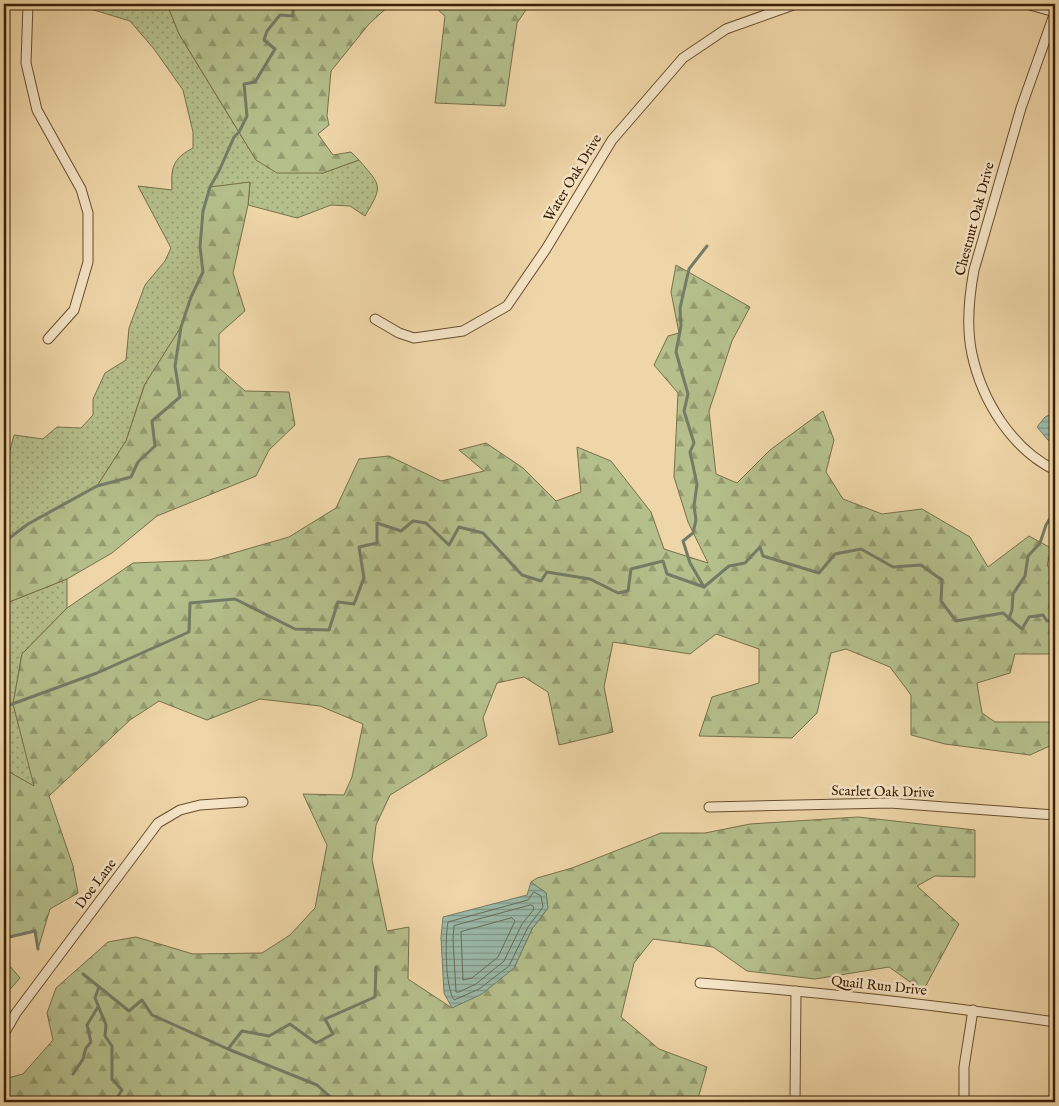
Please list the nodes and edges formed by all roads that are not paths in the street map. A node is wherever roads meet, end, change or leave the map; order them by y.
1 (28, 4) edge
2 (796, 4) edge
3 (1026, 4) edge
4 (1055, 12) edge
5 (375, 319) dead end
6 (48, 339) dead end
7 (1055, 470) edge
8 (243, 802) dead end
9 (709, 807) dead end
10 (1055, 815) edge
11 (700, 983) dead end
12 (796, 990) junction
13 (972, 1010) junction
14 (1055, 1022) edge
15 (4, 1034) edge
16 (795, 1102) edge
17 (964, 1102) edge

1 - 6 street
2 - 5 street, Water Oak Drive
3 - 4 street
4 - 7 street, Chestnut Oak Drive
8 - 15 street, Doe Lane
9 - 10 street, Scarlet Oak Drive
11 - 12 street, Quail Run Drive
12 - 13 street, Quail Run Drive
12 - 16 street
13 - 14 street, Quail Run Drive
13 - 17 street

